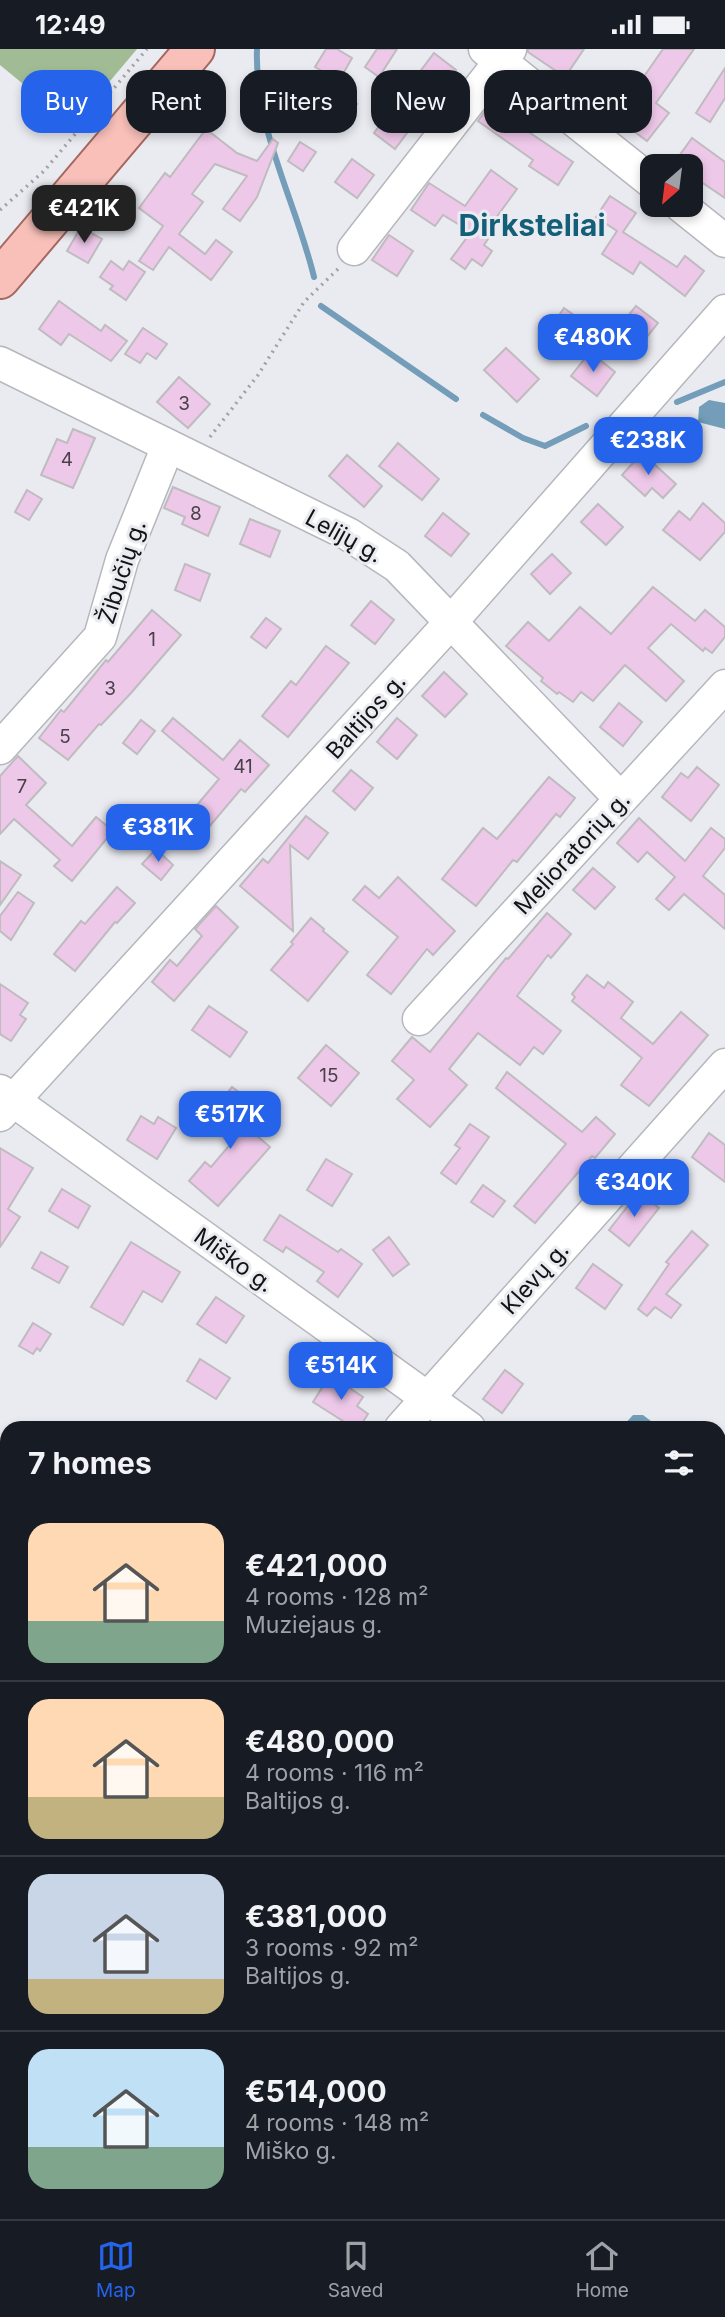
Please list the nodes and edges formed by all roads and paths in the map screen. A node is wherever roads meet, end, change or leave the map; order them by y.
1 (148, 49) edge
2 (195, 49) edge
3 (498, 53) edge
4 (640, 172) edge
5 (0, 210) edge
6 (695, 217) edge
7 (725, 241) edge
8 (354, 249) joint
9 (0, 279) edge
10 (725, 311) edge
11 (0, 363) edge
12 (168, 446) junction
13 (198, 461) junction
14 (451, 622) junction
15 (725, 686) edge
16 (0, 748) edge
17 (621, 799) junction
18 (419, 1019) dead end
19 (725, 1065) edge
20 (4, 1102) edge
21 (428, 1398) junction
22 (407, 1421) edge
23 (459, 1421) edge

1 - 5 path
2 - 9 main road
3 - 4 street
3 - 8 street
6 - 7 street
8 - 13 path
10 - 14 street, Baltijos g.
11 - 12 street, Lelijų g.
12 - 13 street, Lelijų g.
12 - 16 street, Žibučių g.
13 - 14 street, Lelijų g.
14 - 17 street, Lelijų g.
14 - 20 street, Baltijos g.
15 - 17 street, Melioratorių g.
17 - 18 street, Melioratorių g.
19 - 21 street, Klevų g.
20 - 21 street, Miško g.
21 - 22 street, Klevų g.
21 - 23 street, Miško g.

